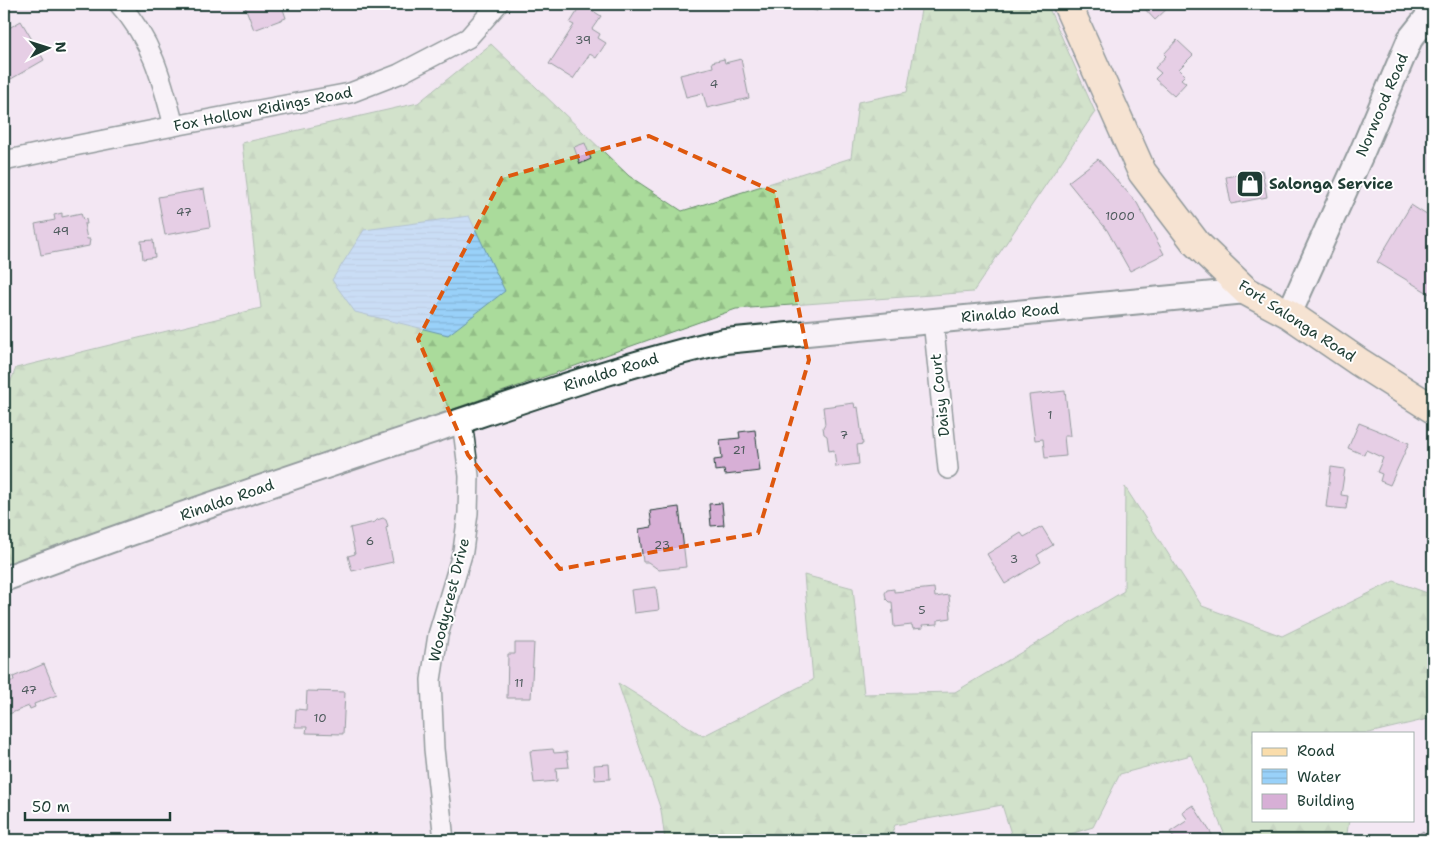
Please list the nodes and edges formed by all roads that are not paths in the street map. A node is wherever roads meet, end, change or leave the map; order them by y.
1 (119, 4) edge
2 (498, 4) edge
3 (1067, 4) edge
4 (1433, 10) edge
5 (174, 126) junction
6 (4, 161) edge
7 (1246, 291) junction
8 (1289, 314) junction
9 (933, 320) junction
10 (1433, 409) edge
11 (462, 421) junction
12 (948, 469) dead end
13 (4, 579) edge
14 (444, 840) edge

1 - 5 street
2 - 5 street, Fox Hollow Ridings Road
3 - 7 main road, Fort Salonga Road
4 - 8 street, Norwood Road
5 - 6 street, Fox Hollow Ridings Road
7 - 8 main road, Fort Salonga Road
7 - 9 street, Rinaldo Road
8 - 10 main road, Fort Salonga Road
9 - 11 street, Rinaldo Road
9 - 12 street, Daisy Court
11 - 13 street, Rinaldo Road
11 - 14 street, Woodycrest Drive

